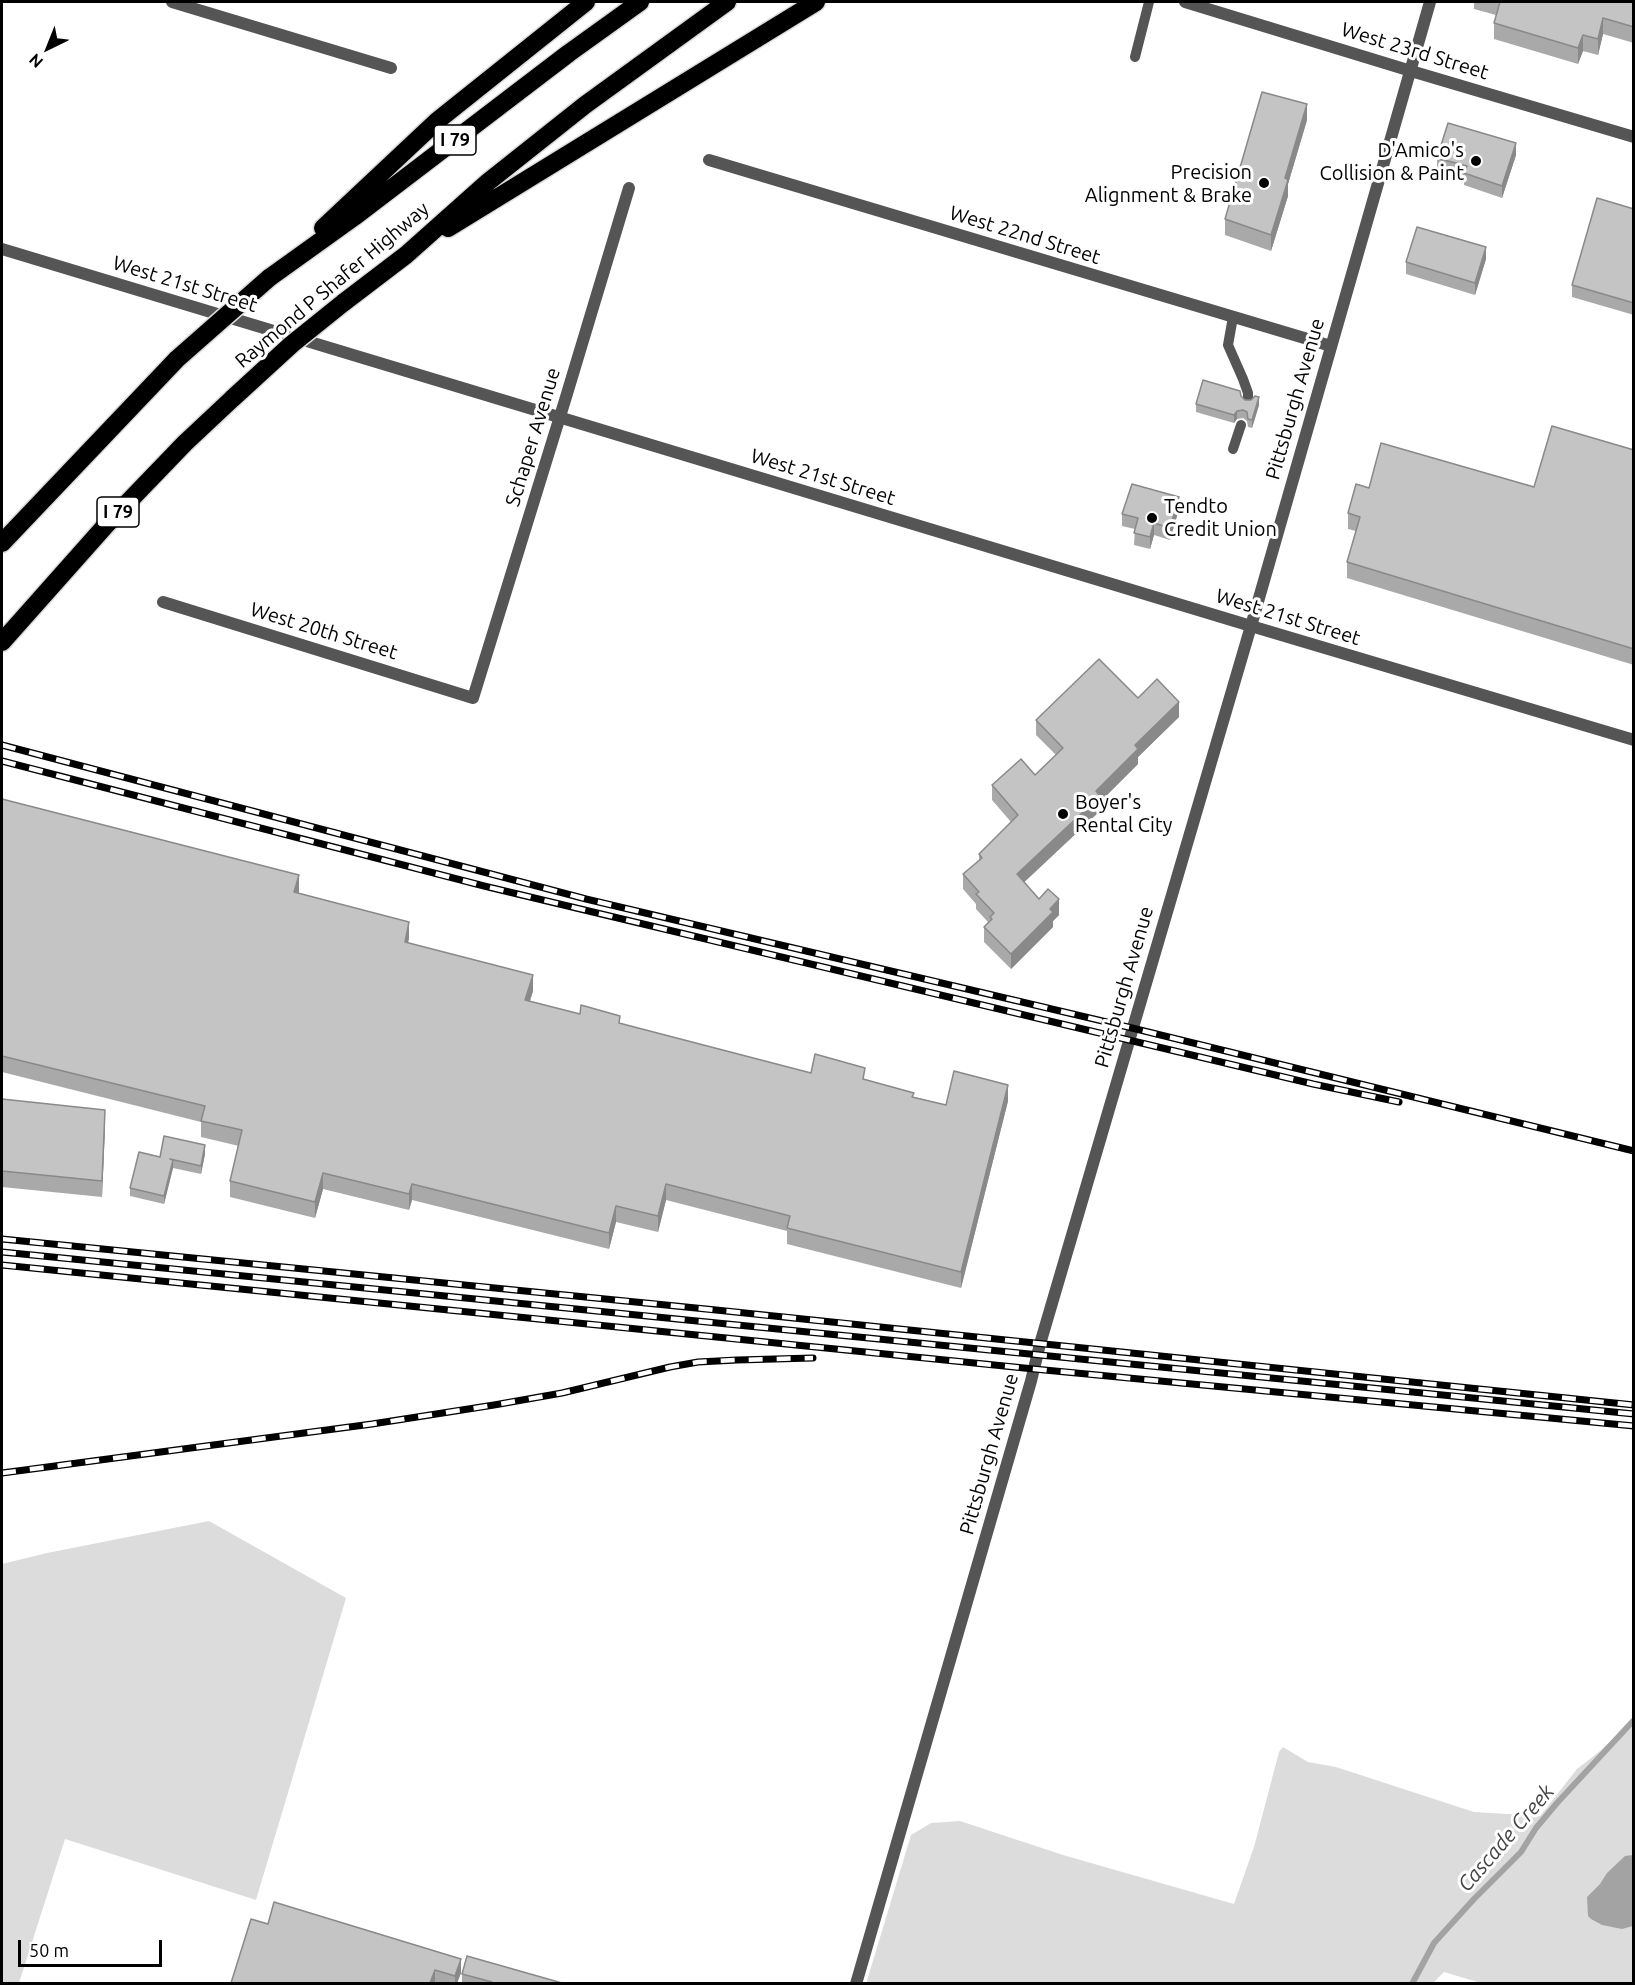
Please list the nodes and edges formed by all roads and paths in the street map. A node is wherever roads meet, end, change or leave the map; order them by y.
1 (172, 2) edge
2 (586, 2) edge
3 (640, 2) edge
4 (727, 2) edge
5 (816, 2) edge
6 (1149, 2) edge
7 (1185, 2) edge
8 (1430, 2) edge
9 (1135, 57) dead end
10 (391, 68) dead end
11 (1411, 71) junction
12 (1634, 137) edge
13 (709, 160) dead end
14 (629, 188) dead end
15 (2, 249) edge
16 (406, 255) junction
17 (269, 278) junction
18 (1233, 317) junction
19 (1331, 346) junction
20 (1248, 401) edge
21 (560, 418) junction
22 (1241, 425) dead end
23 (1233, 449) dead end
24 (2, 543) edge
25 (164, 602) dead end
26 (1251, 626) junction
27 (6, 637) edge
28 (473, 698) joint
29 (1634, 740) edge
30 (856, 1983) edge

1 - 10 street
2 - 17 highway
3 - 17 highway, Raymond P Shafer Highway / I 79
4 - 16 highway, Raymond P Shafer Highway / I 79
5 - 16 highway
6 - 9 lane
7 - 11 street, West 23rd Street
8 - 11 street, Pittsburgh Avenue
11 - 12 street, West 23rd Street
11 - 19 street, Pittsburgh Avenue
13 - 18 street, West 22nd Street
14 - 21 street, Schaper Avenue
15 - 21 street, West 21st Street
16 - 27 highway, Raymond P Shafer Highway / I 79, bridge
17 - 24 highway, Raymond P Shafer Highway / I 79, bridge
18 - 19 street, West 22nd Street
18 - 20 lane
19 - 26 street, Pittsburgh Avenue
21 - 26 street, West 21st Street
21 - 28 street, Schaper Avenue
22 - 23 lane
25 - 28 street, West 20th Street
26 - 29 street, West 21st Street
26 - 30 street, Pittsburgh Avenue

